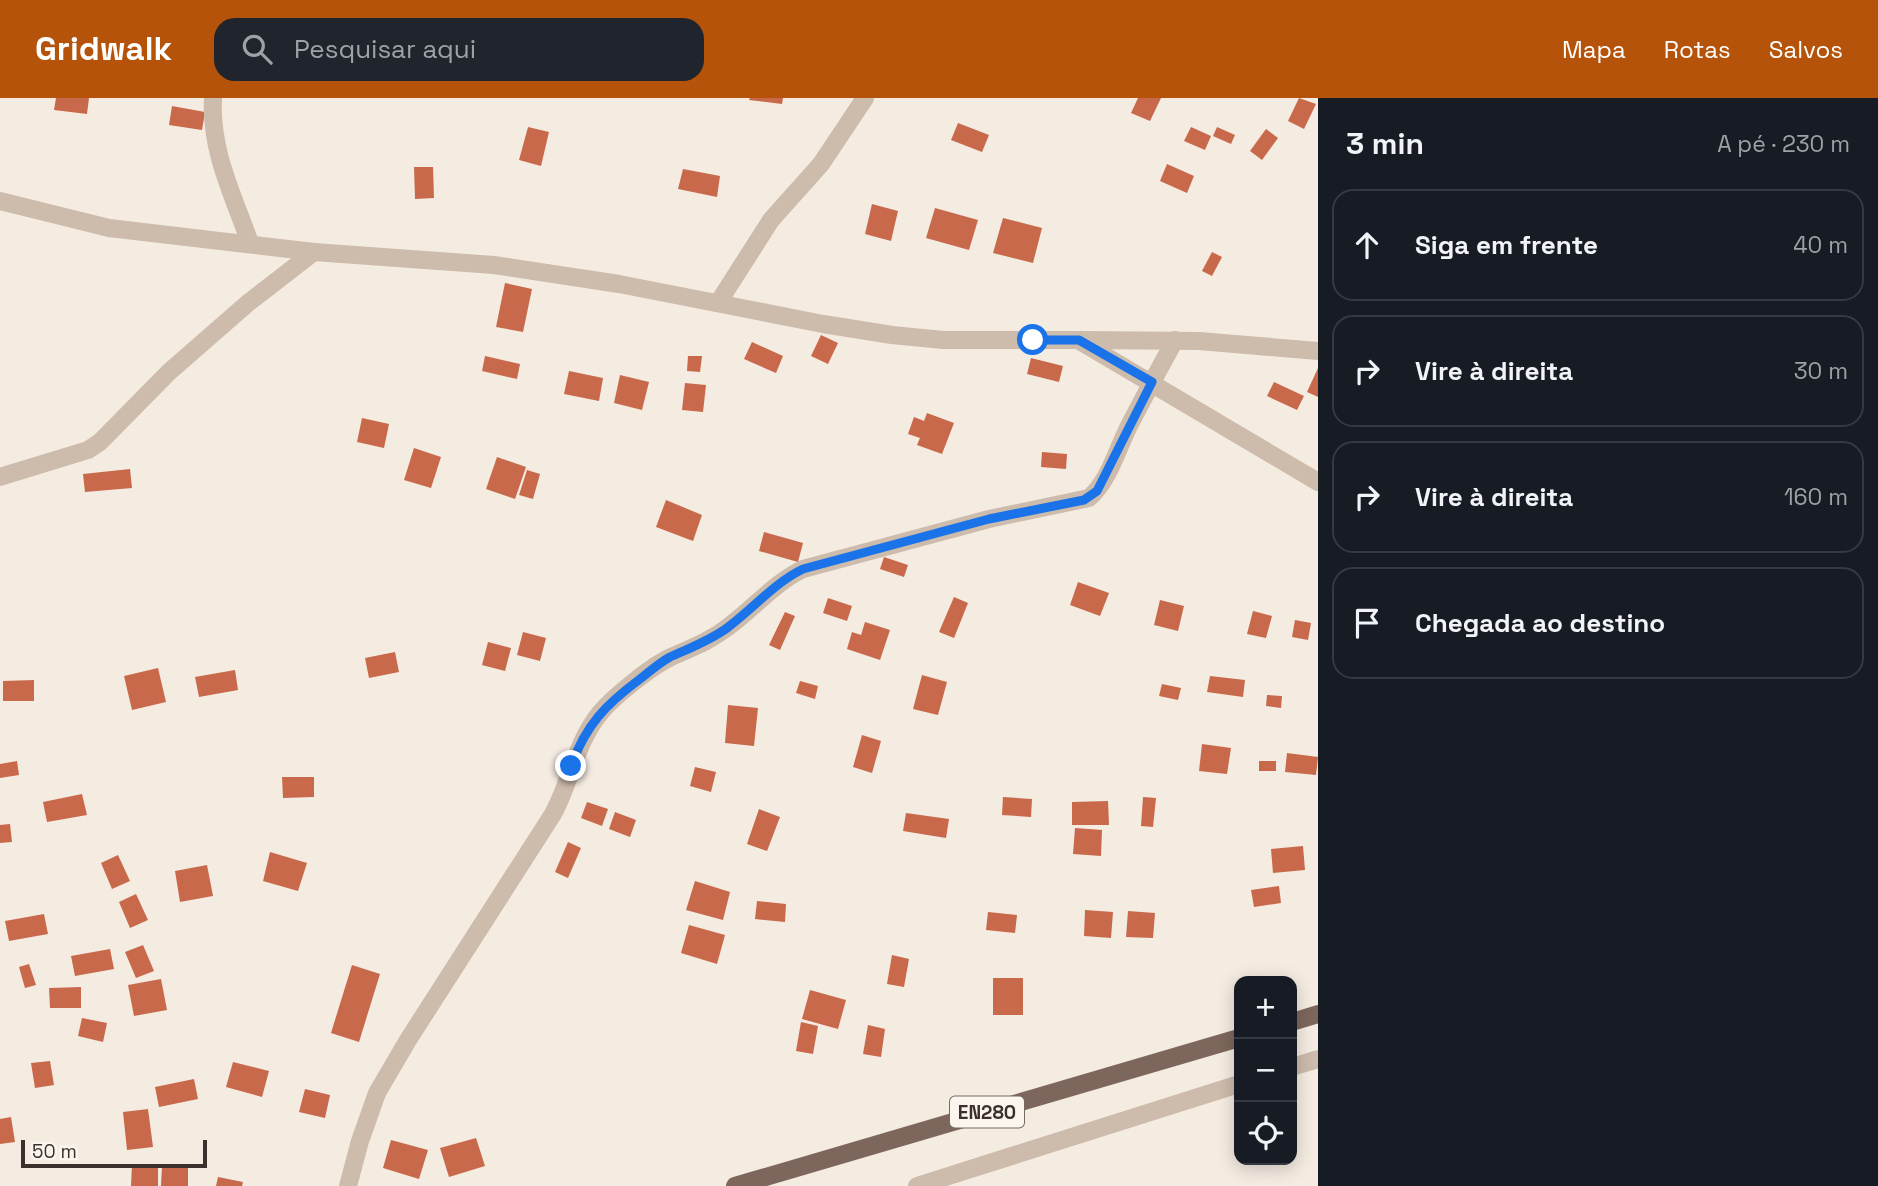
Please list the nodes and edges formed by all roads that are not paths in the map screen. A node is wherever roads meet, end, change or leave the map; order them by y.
1 (212, 98) edge
2 (865, 98) edge
3 (0, 201) edge
4 (250, 243) junction
5 (314, 252) junction
6 (718, 303) junction
7 (1079, 340) junction
8 (1175, 340) junction
9 (1318, 351) edge
10 (1152, 382) junction
11 (0, 477) edge
12 (1318, 482) edge
13 (1318, 1014) edge
14 (1297, 1020) edge
15 (1236, 1039) edge
16 (1318, 1059) edge
17 (1297, 1065) edge
18 (1234, 1086) edge
19 (348, 1186) edge
20 (735, 1186) edge
21 (917, 1186) edge

1 - 4 street
2 - 6 street
3 - 4 street
4 - 5 street
5 - 6 street
5 - 11 street
6 - 7 street
7 - 8 street
7 - 10 street
8 - 9 street
8 - 10 street
10 - 12 street
10 - 19 street
13 - 14 main road
15 - 20 main road, EN280
16 - 17 street
18 - 21 street

